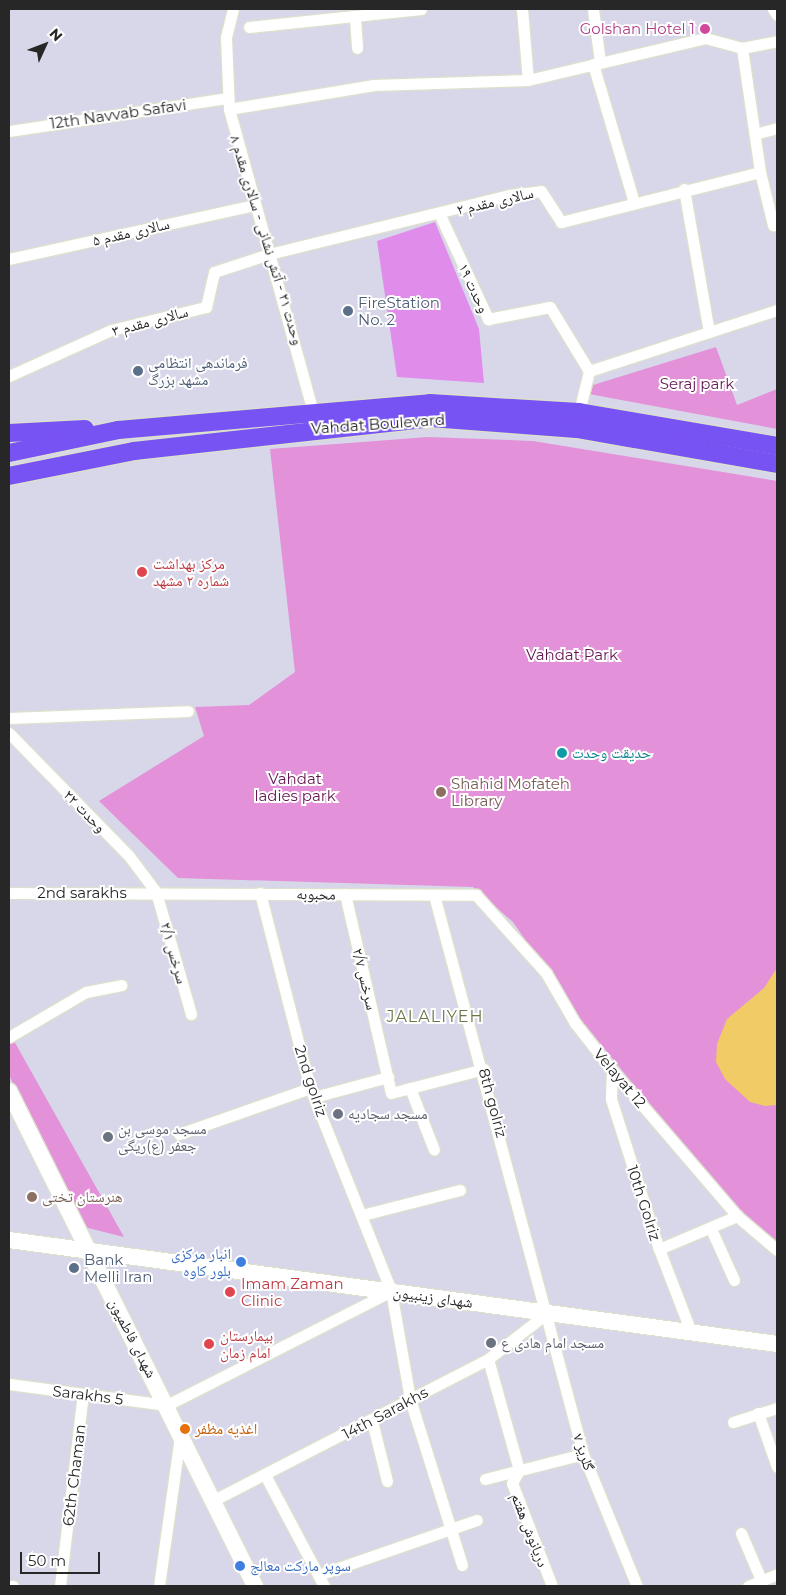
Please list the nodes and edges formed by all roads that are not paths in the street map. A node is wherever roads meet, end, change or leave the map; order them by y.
1 (233, 9) edge
2 (421, 9) edge
3 (522, 9) edge
4 (593, 9) edge
5 (774, 9) edge
6 (777, 15) edge
7 (355, 18) junction
8 (249, 27) dead end
9 (777, 41) edge
10 (357, 48) dead end
11 (742, 48) junction
12 (597, 63) junction
13 (528, 80) junction
14 (228, 104) junction
15 (777, 128) edge
16 (9, 132) edge
17 (755, 134) junction
18 (760, 172) junction
19 (684, 189) junction
20 (634, 202) junction
21 (254, 205) junction
22 (440, 215) junction
23 (773, 225) dead end
24 (269, 254) junction
25 (9, 259) edge
26 (777, 310) edge
27 (709, 332) junction
28 (589, 371) junction
29 (9, 376) edge
30 (313, 411) junction
31 (580, 412) junction
32 (118, 430) junction
33 (9, 433) edge
34 (777, 446) edge
35 (125, 452) junction
36 (9, 453) edge
37 (777, 464) edge
38 (9, 476) edge
39 (9, 489) edge
40 (188, 710) dead end
41 (9, 718) edge
42 (9, 733) edge
43 (156, 892) junction
44 (9, 893) edge
45 (260, 893) junction
46 (345, 894) junction
47 (434, 895) junction
48 (476, 895) joint
49 (121, 985) dead end
50 (191, 1014) dead end
51 (9, 1037) edge
52 (484, 1069) junction
53 (612, 1070) junction
54 (388, 1077) junction
55 (410, 1088) junction
56 (9, 1091) edge
57 (312, 1092) junction
58 (179, 1134) dead end
59 (434, 1150) dead end
60 (460, 1190) dead end
61 (362, 1215) junction
62 (737, 1216) junction
63 (711, 1229) junction
64 (9, 1240) edge
65 (659, 1249) junction
66 (88, 1250) junction
67 (777, 1250) edge
68 (734, 1280) dead end
69 (391, 1291) junction
70 (547, 1313) junction
71 (691, 1332) junction
72 (777, 1344) edge
73 (488, 1359) junction
74 (9, 1384) edge
75 (84, 1394) junction
76 (410, 1399) junction
77 (167, 1405) junction
78 (777, 1408) edge
79 (758, 1413) junction
80 (372, 1421) junction
81 (733, 1422) dead end
82 (181, 1432) junction
83 (583, 1454) junction
84 (777, 1467) edge
85 (519, 1470) junction
86 (265, 1474) junction
87 (485, 1480) dead end
88 (387, 1481) dead end
89 (214, 1500) junction
90 (477, 1520) dead end
91 (452, 1529) junction
92 (741, 1533) dead end
93 (462, 1565) dead end
94 (777, 1574) edge
95 (318, 1575) junction
96 (761, 1580) junction
97 (9, 1586) edge
98 (13, 1586) edge
99 (60, 1586) edge
100 (159, 1586) edge
101 (254, 1586) edge
102 (324, 1586) edge
103 (552, 1586) edge
104 (637, 1586) edge
105 (748, 1586) edge

1 - 14 street, وحدت ۲۱ - آتش نشانی - سالاری مقدم ۸
2 - 7 street
3 - 13 street
4 - 12 street
5 - 6 street
7 - 8 street
7 - 10 street
9 - 11 street
11 - 12 street, 12th Navvab Safavi
11 - 17 street
12 - 13 street, 12th Navvab Safavi
12 - 20 street
13 - 14 street, 12th Navvab Safavi
14 - 16 street, 12th Navvab Safavi
14 - 21 street, وحدت ۲۱ - آتش نشانی - سالاری مقدم ۸
15 - 17 street
17 - 18 street
18 - 19 street, سالاری مقدم ۲
18 - 23 street
19 - 20 street, سالاری مقدم ۲
19 - 27 street
20 - 22 street, سالاری مقدم ۲
21 - 24 street, وحدت ۲۱ - آتش نشانی - سالاری مقدم ۸
21 - 25 street, سالاری مقدم ۵
22 - 24 street, سالاری مقدم ۲
22 - 28 street, وحدت ۱۹
24 - 29 street, سالاری مقدم ۳
24 - 30 street, وحدت ۲۱ - آتش نشانی - سالاری مقدم ۸
26 - 27 street
27 - 28 street
28 - 31 street
30 - 31 main road, Vahdat Boulevard
30 - 32 main road, Vahdat Boulevard
31 - 34 main road, Vahdat Boulevard
32 - 33 main road
32 - 36 main road, Vahdat Boulevard
35 - 37 main road, Vahdat Boulevard
35 - 38 main road, Vahdat Boulevard
35 - 39 main road
40 - 41 street
42 - 43 street, وحدت ۲۲
43 - 44 street, 2nd sarakhs
43 - 45 street, محبوبه
43 - 50 street, سرخس ۲/۱
45 - 46 street, محبوبه
45 - 57 street, 2nd golriz
46 - 47 street, محبوبه
46 - 54 street, سرخس ۲/۷
47 - 48 street, محبوبه
47 - 52 street, 8th golriz
48 - 53 street, Velayat 12
49 - 51 street
52 - 55 street
52 - 70 street, 8th golriz
53 - 62 street, Velayat 12
53 - 65 street, 10th Golriz
54 - 55 street, سرخس ۲/۷
54 - 57 street
55 - 59 street
56 - 66 street, شهدای فاطمیون
57 - 58 street
57 - 61 street, 2nd golriz
60 - 61 street
61 - 69 street, 2nd golriz
62 - 63 street
62 - 67 street, Velayat 12
63 - 65 street
63 - 68 street
64 - 66 street, شهدای زینبیون
65 - 71 street, 10th Golriz
66 - 69 street, شهدای زینبیون
66 - 77 street, شهدای فاطمیون
69 - 70 street, شهدای زینبیون
69 - 76 street, 2nd golriz
69 - 77 street
70 - 71 street, شهدای زینبیون
70 - 73 street, 14th Sarakhs
70 - 83 street, گلریز ۷
71 - 72 street, شهدای زینبیون
73 - 76 street, 14th Sarakhs
73 - 85 street, دریانوش هفتم
74 - 75 street, Sarakhs 5
75 - 77 street, Sarakhs 5
75 - 99 street, 62th Chaman
76 - 80 street, 14th Sarakhs
76 - 91 street, 2nd golriz
77 - 82 street, شهدای فاطمیون
78 - 79 street
79 - 81 street
79 - 84 street
80 - 86 street, 14th Sarakhs
80 - 88 street
82 - 89 street, شهدای فاطمیون
82 - 100 street
83 - 85 street
83 - 104 street, گلریز ۷
85 - 87 street
85 - 103 street, دریانوش هفتم
86 - 89 street, 14th Sarakhs
86 - 95 street
89 - 101 street, شهدای فاطمیون
90 - 91 street
91 - 93 street, 2nd golriz
91 - 95 street
92 - 96 street
94 - 96 street
95 - 102 street
96 - 105 street
97 - 98 street

